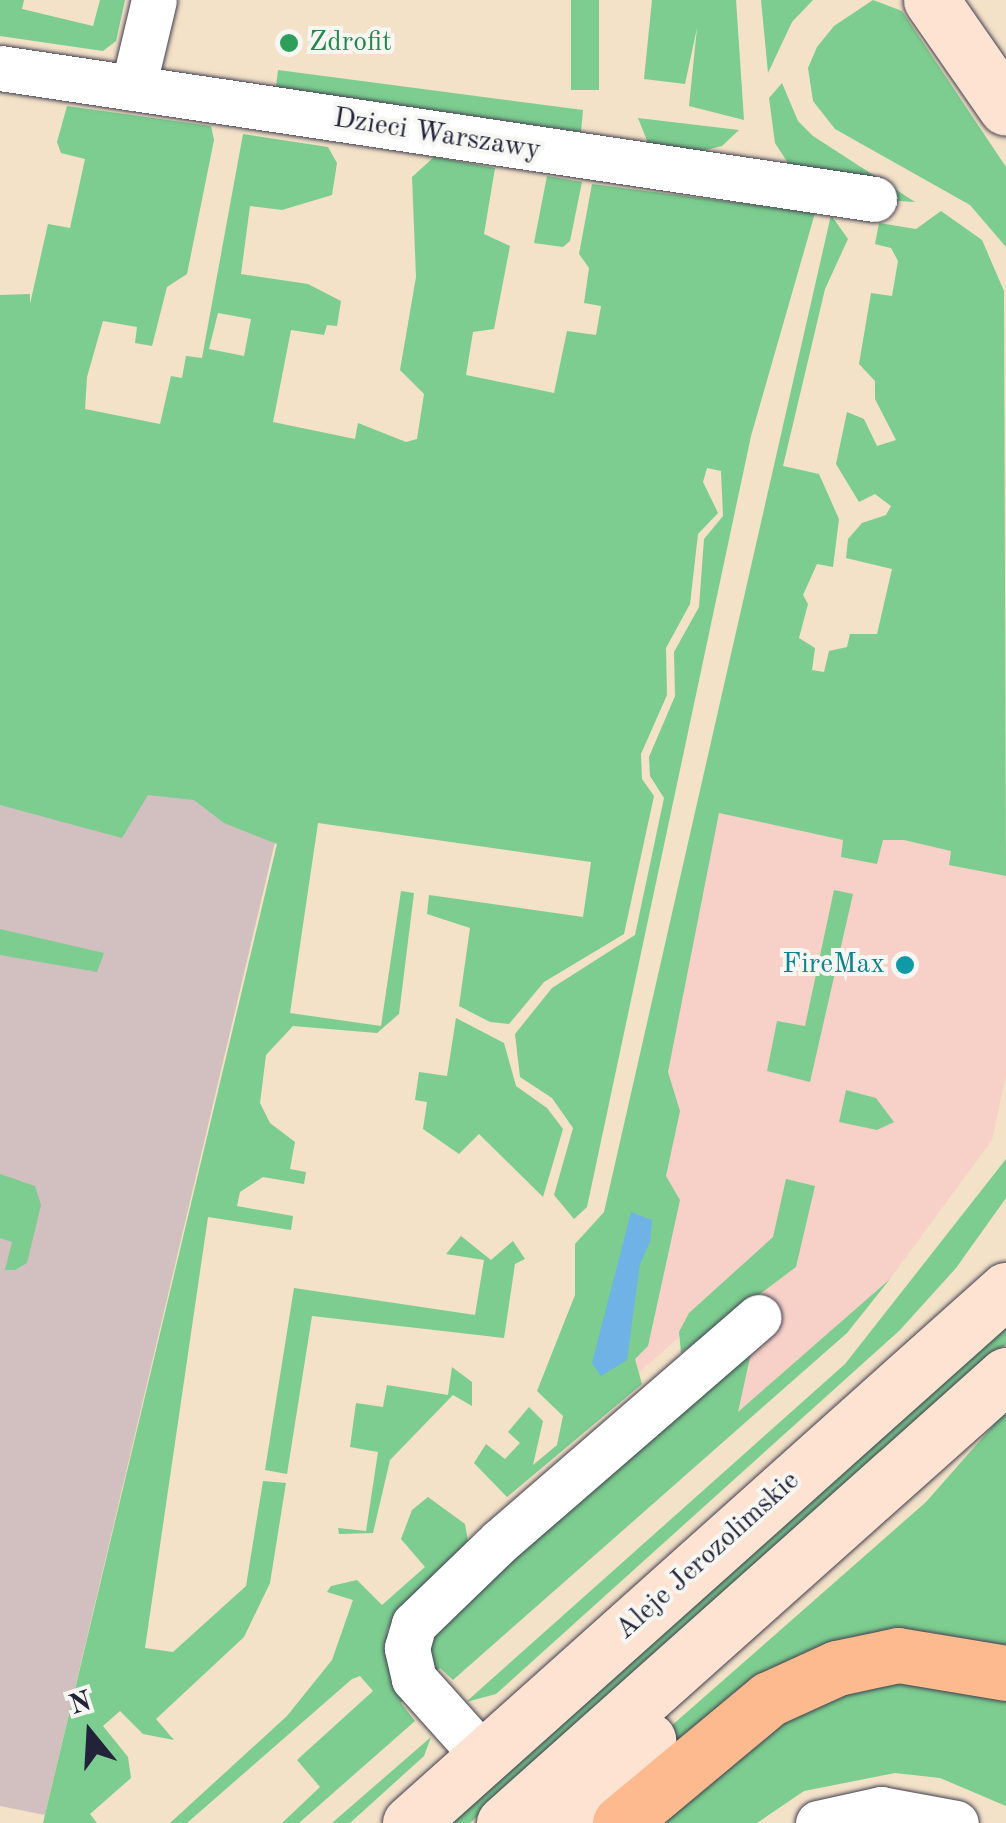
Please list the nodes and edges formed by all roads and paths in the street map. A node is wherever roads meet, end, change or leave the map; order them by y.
1 (154, 0) edge
2 (931, 0) edge
3 (0, 68) edge
4 (133, 88) junction
5 (1006, 108) edge
6 (874, 199) dead end
7 (1006, 1250) edge
8 (987, 1307) edge
9 (759, 1317) dead end
10 (1006, 1376) edge
11 (744, 1608) junction
12 (1006, 1672) edge
13 (484, 1757) junction
14 (410, 1823) edge
15 (504, 1823) edge
16 (566, 1823) edge
17 (620, 1823) edge
18 (818, 1823) edge
19 (956, 1823) edge

1 - 4 street
2 - 5 main road
3 - 4 street, Dzieci Warszawy
4 - 6 street, Dzieci Warszawy
7 - 8 main road
8 - 13 main road, Aleje Jerozolimskie
9 - 13 street
10 - 11 main road
11 - 15 main road
11 - 16 main road
12 - 17 main road
13 - 14 main road, Aleje Jerozolimskie
18 - 19 street

